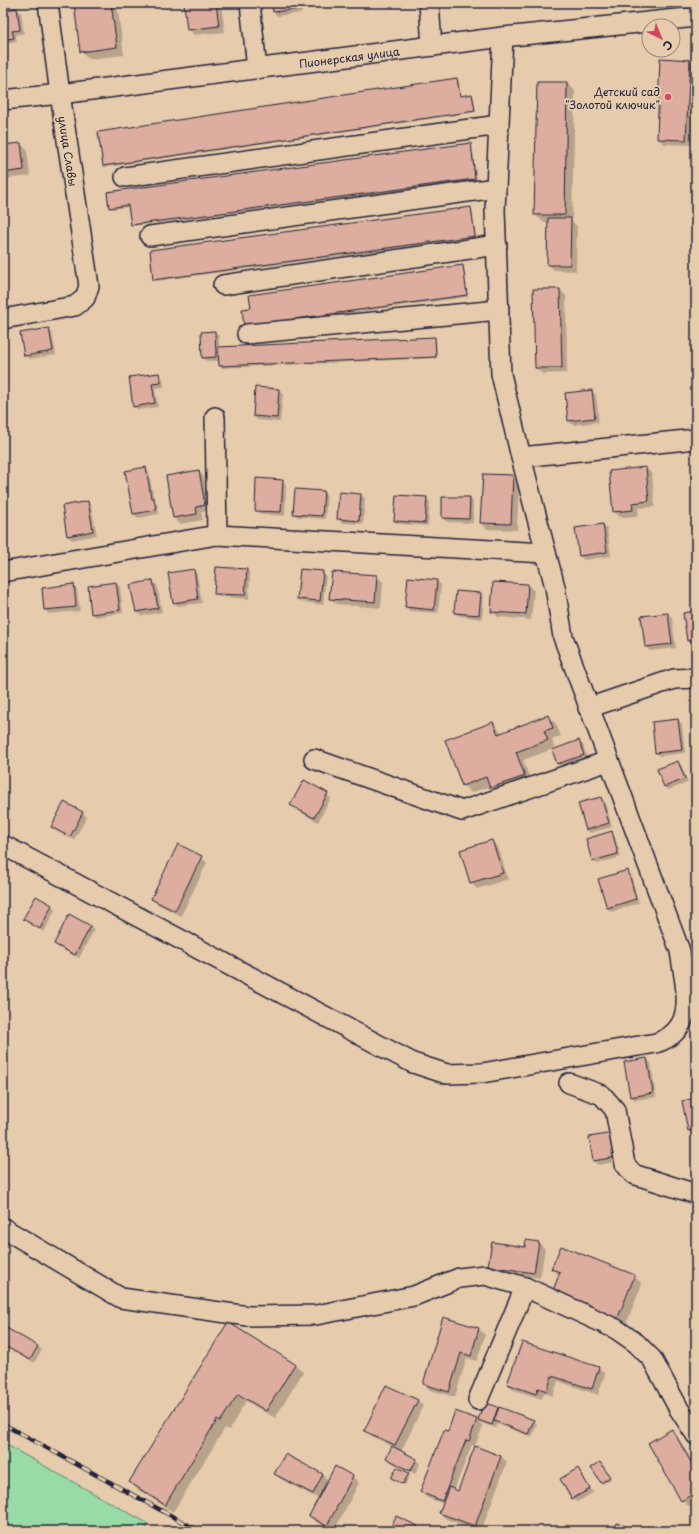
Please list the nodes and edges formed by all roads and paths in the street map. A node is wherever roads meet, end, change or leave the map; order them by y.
1 (48, 3) edge
2 (250, 3) edge
3 (429, 3) edge
4 (696, 17) edge
5 (503, 37) junction
6 (432, 46) junction
7 (257, 69) junction
8 (60, 94) junction
9 (3, 100) edge
10 (499, 125) junction
11 (125, 177) dead end
12 (496, 188) junction
13 (150, 236) dead end
14 (496, 245) junction
15 (223, 285) dead end
16 (499, 310) junction
17 (3, 319) edge
18 (247, 334) dead end
19 (215, 417) dead end
20 (696, 439) edge
21 (521, 457) junction
22 (217, 535) junction
23 (546, 553) junction
24 (3, 572) edge
25 (696, 678) edge
26 (588, 708) junction
27 (314, 759) dead end
28 (608, 761) junction
29 (3, 845) edge
30 (569, 1083) dead end
31 (696, 1194) edge
32 (3, 1228) edge
33 (525, 1287) junction
34 (478, 1400) dead end
35 (696, 1435) edge

1 - 8 street, улица Славы
2 - 7 street
3 - 6 street
4 - 5 street, Пионерская улица
5 - 6 street, Пионерская улица
5 - 10 street
6 - 7 street, Пионерская улица
7 - 8 street, Пионерская улица
8 - 9 street, Пионерская улица
8 - 17 street, улица Славы
10 - 11 street
10 - 12 street
12 - 13 street
12 - 14 street
14 - 15 street
14 - 16 street
16 - 18 street
16 - 21 street
19 - 22 street
20 - 21 street
21 - 23 street
22 - 23 street
22 - 24 street
23 - 26 street
25 - 26 street
26 - 28 street
27 - 28 street
28 - 29 street
30 - 31 street
32 - 33 street
33 - 34 street
33 - 35 street

